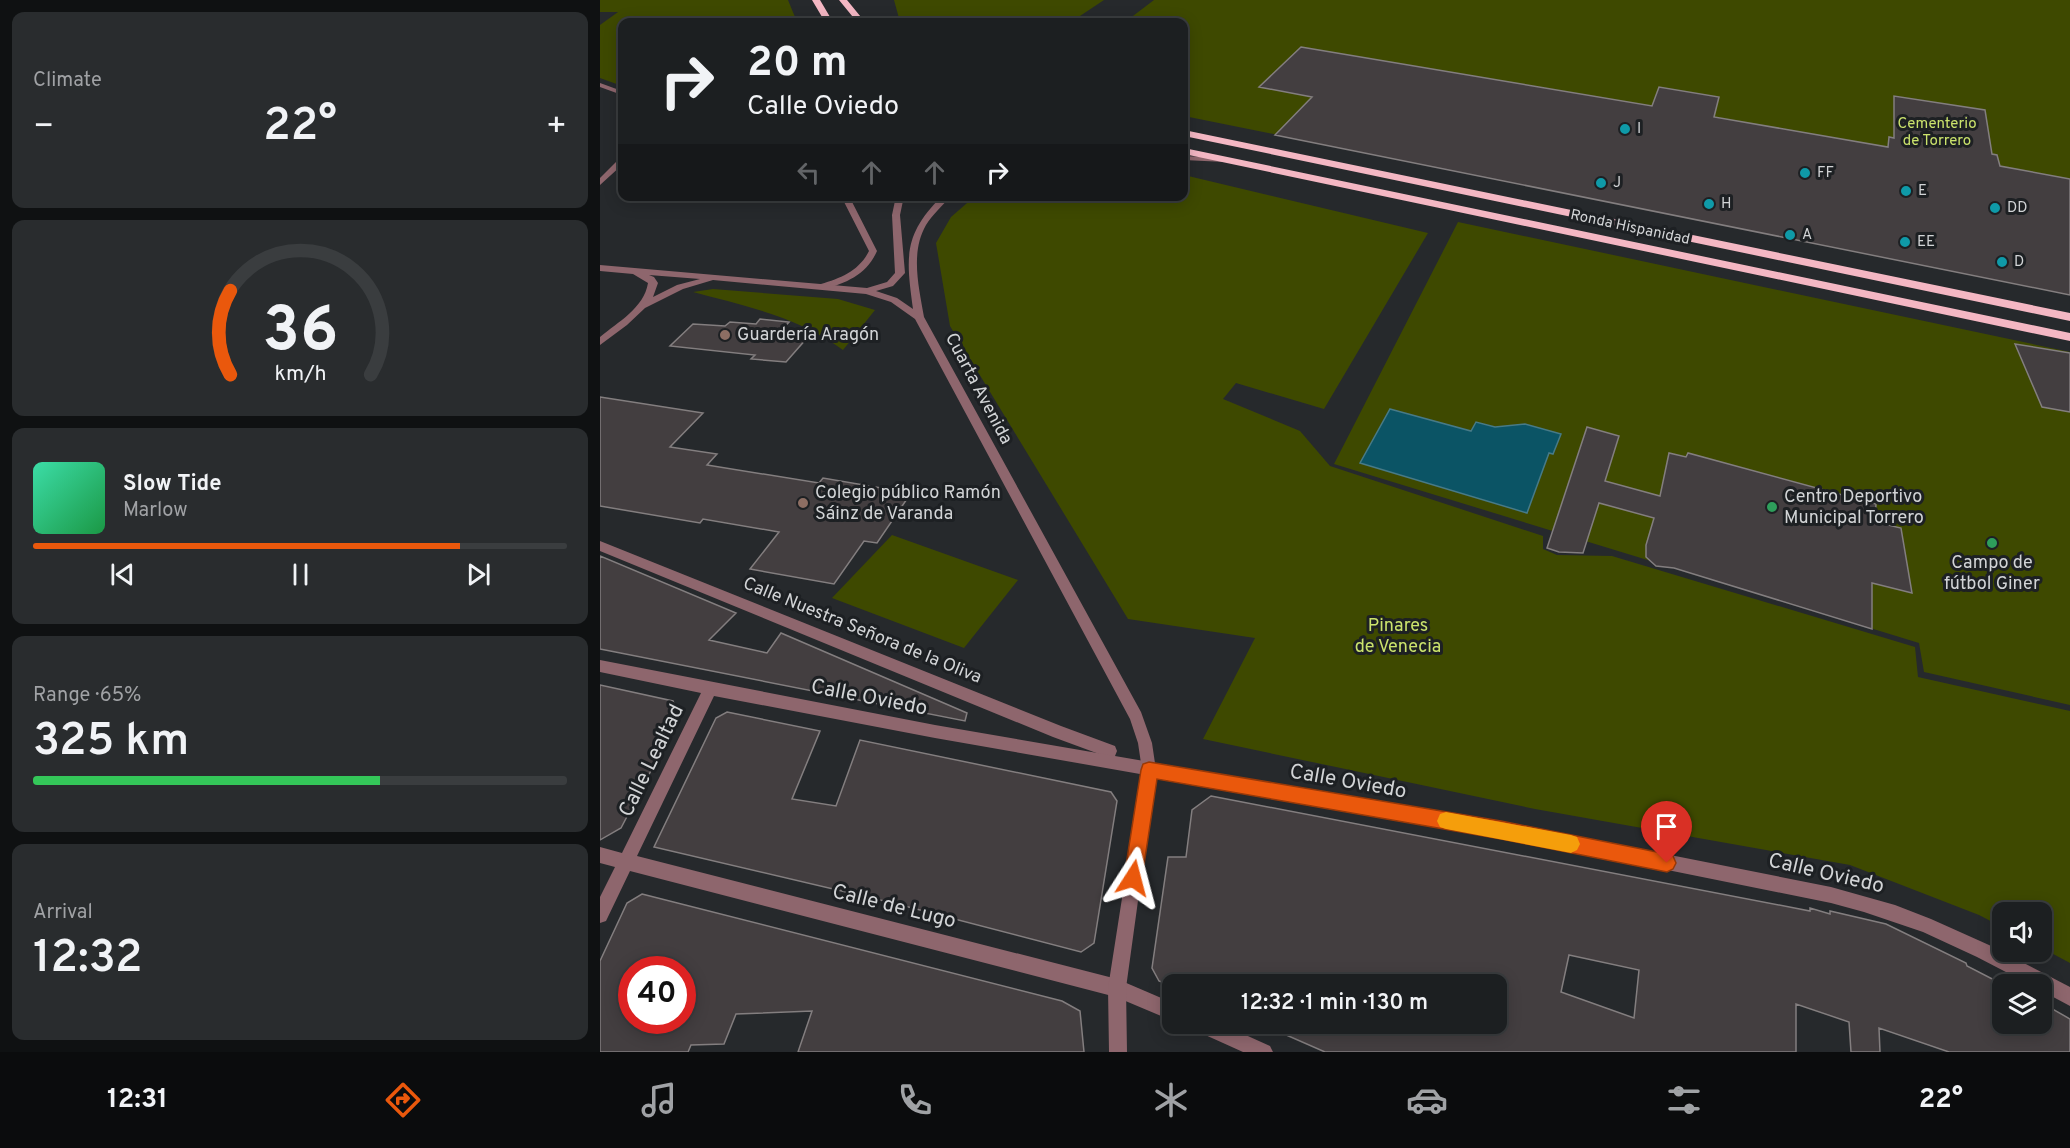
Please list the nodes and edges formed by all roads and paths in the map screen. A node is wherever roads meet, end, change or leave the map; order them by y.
1 (816, 0) edge
2 (843, 0) edge
3 (827, 18) edge
4 (857, 18) edge
5 (600, 85) edge
6 (618, 92) edge
7 (1188, 134) edge
8 (1188, 152) edge
9 (1188, 158) edge
10 (1225, 160) junction
11 (618, 165) edge
12 (600, 183) edge
13 (848, 201) edge
14 (899, 201) edge
15 (942, 201) edge
16 (600, 268) edge
17 (618, 269) junction
18 (738, 278) junction
19 (824, 286) junction
20 (867, 291) junction
21 (641, 308) junction
22 (919, 317) junction
23 (2070, 317) edge
24 (2070, 337) edge
25 (600, 342) edge
26 (600, 546) edge
27 (600, 666) edge
28 (710, 689) junction
29 (1110, 751) dead end
30 (1149, 770) junction
31 (600, 855) edge
32 (627, 862) junction
33 (600, 915) edge
34 (1117, 988) junction
35 (2070, 997) edge
36 (1162, 1007) edge
37 (1223, 1034) edge
38 (1118, 1052) edge
39 (1264, 1052) edge

1 - 3 highway
2 - 4 highway
5 - 6 street
7 - 23 highway, Ronda Hispanidad
8 - 10 highway, Ronda Hispanidad
9 - 10 street
10 - 24 highway, Ronda Hispanidad
11 - 12 street
13 - 19 street
14 - 20 street
15 - 22 street
16 - 17 street, Cuarta Avenida
17 - 18 street, Cuarta Avenida
17 - 21 street
18 - 19 street, Cuarta Avenida
18 - 21 street
19 - 20 street, Cuarta Avenida
20 - 22 street, Cuarta Avenida
21 - 25 street
22 - 30 street, Cuarta Avenida
26 - 29 street, Calle Nuestra Señora de la Oliva
27 - 28 street, Calle Oviedo
28 - 30 street, Calle Oviedo
28 - 32 street, Calle Lealtad
30 - 34 street, Cuarta Avenida
30 - 35 street, Calle Oviedo
31 - 32 street, Calle de Lugo
32 - 33 street, Calle Lealtad
32 - 34 street, Calle de Lugo
34 - 36 street, Calle de Lugo
34 - 38 street, Cuarta Avenida
37 - 39 street

